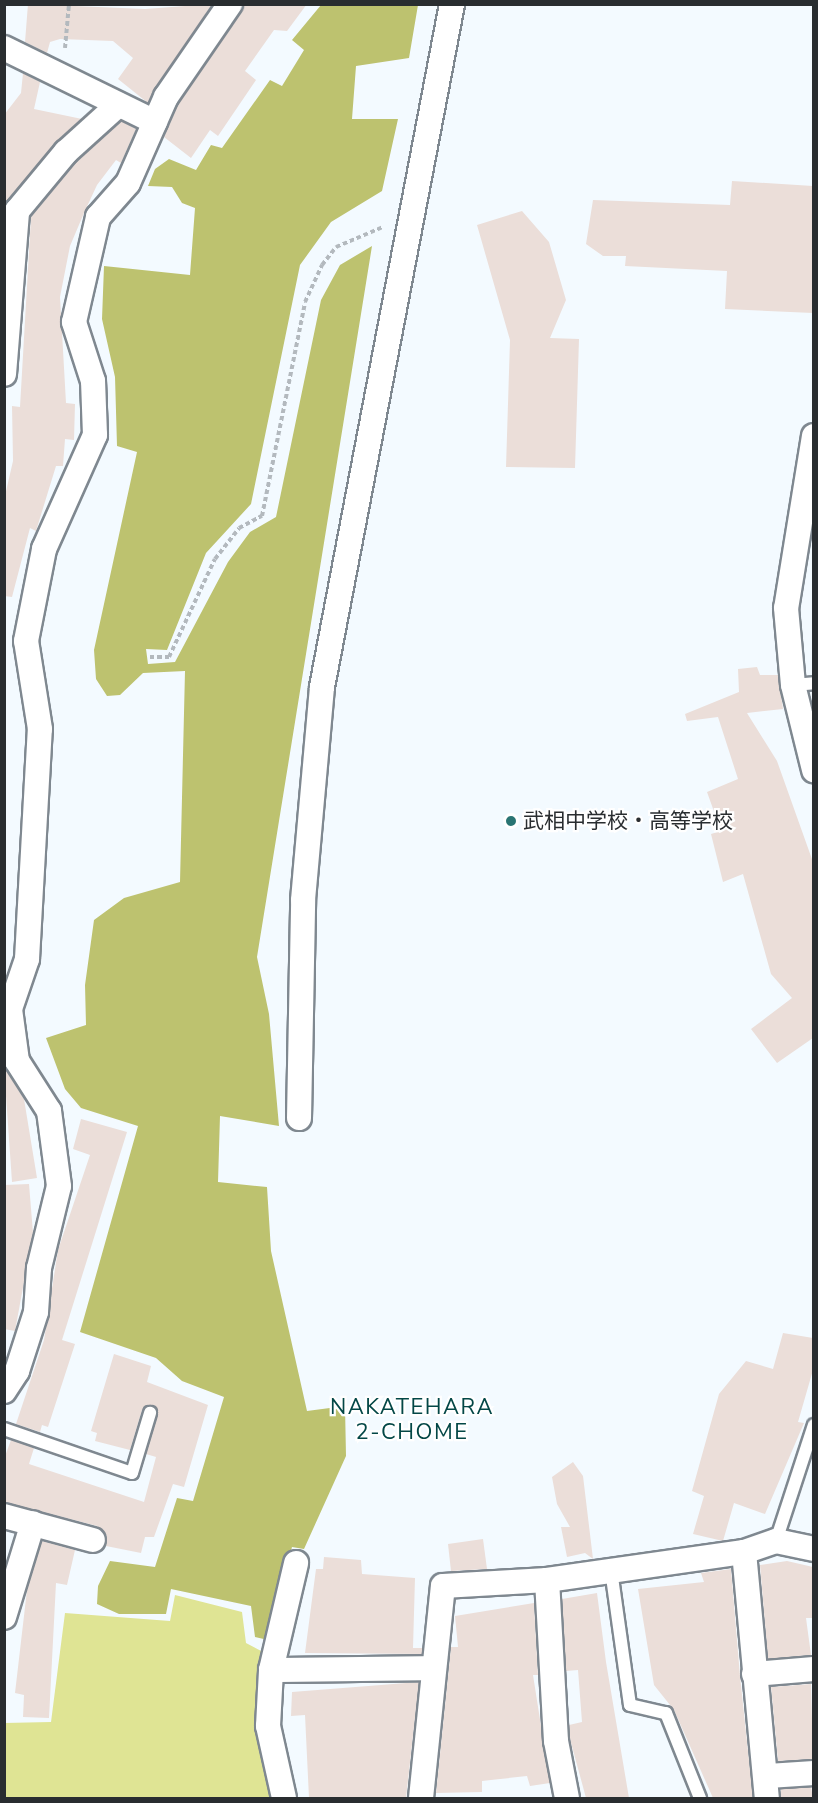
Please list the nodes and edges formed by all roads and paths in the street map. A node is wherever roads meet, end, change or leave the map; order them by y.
1 (69, 4) edge
2 (230, 4) edge
3 (452, 4) edge
4 (4, 48) edge
5 (61, 78) junction
6 (118, 105) junction
7 (155, 122) junction
8 (413, 222) junction
9 (4, 374) edge
10 (813, 436) edge
11 (150, 657) dead end
12 (803, 684) edge
13 (813, 770) edge
14 (7, 1009) edge
15 (299, 1118) dead end
16 (4, 1391) edge
17 (150, 1413) dead end
18 (813, 1425) edge
19 (4, 1429) edge
20 (4, 1516) edge
21 (33, 1523) junction
22 (93, 1540) dead end
23 (776, 1541) junction
24 (813, 1549) edge
25 (744, 1552) junction
26 (296, 1563) dead end
27 (611, 1570) junction
28 (547, 1580) junction
29 (4, 1617) edge
30 (430, 1668) junction
31 (813, 1669) edge
32 (271, 1670) junction
33 (754, 1674) junction
34 (813, 1773) edge
35 (768, 1787) edge
36 (284, 1798) edge
37 (421, 1798) edge
38 (567, 1798) edge
39 (700, 1798) edge

1 - 5 path
2 - 7 street
3 - 8 street
4 - 5 street
5 - 6 street
6 - 7 street
6 - 9 street
7 - 14 street
8 - 11 path
8 - 15 street
10 - 12 street
12 - 13 street
14 - 16 street
17 - 19 lane
18 - 23 lane
20 - 21 street
21 - 22 street
21 - 29 street
23 - 24 street
23 - 25 street
25 - 27 street
25 - 33 street
26 - 32 street
27 - 28 street
27 - 39 lane
28 - 30 street
28 - 38 street
30 - 32 street
30 - 37 street
31 - 33 street
32 - 36 street
33 - 35 street
34 - 35 street

